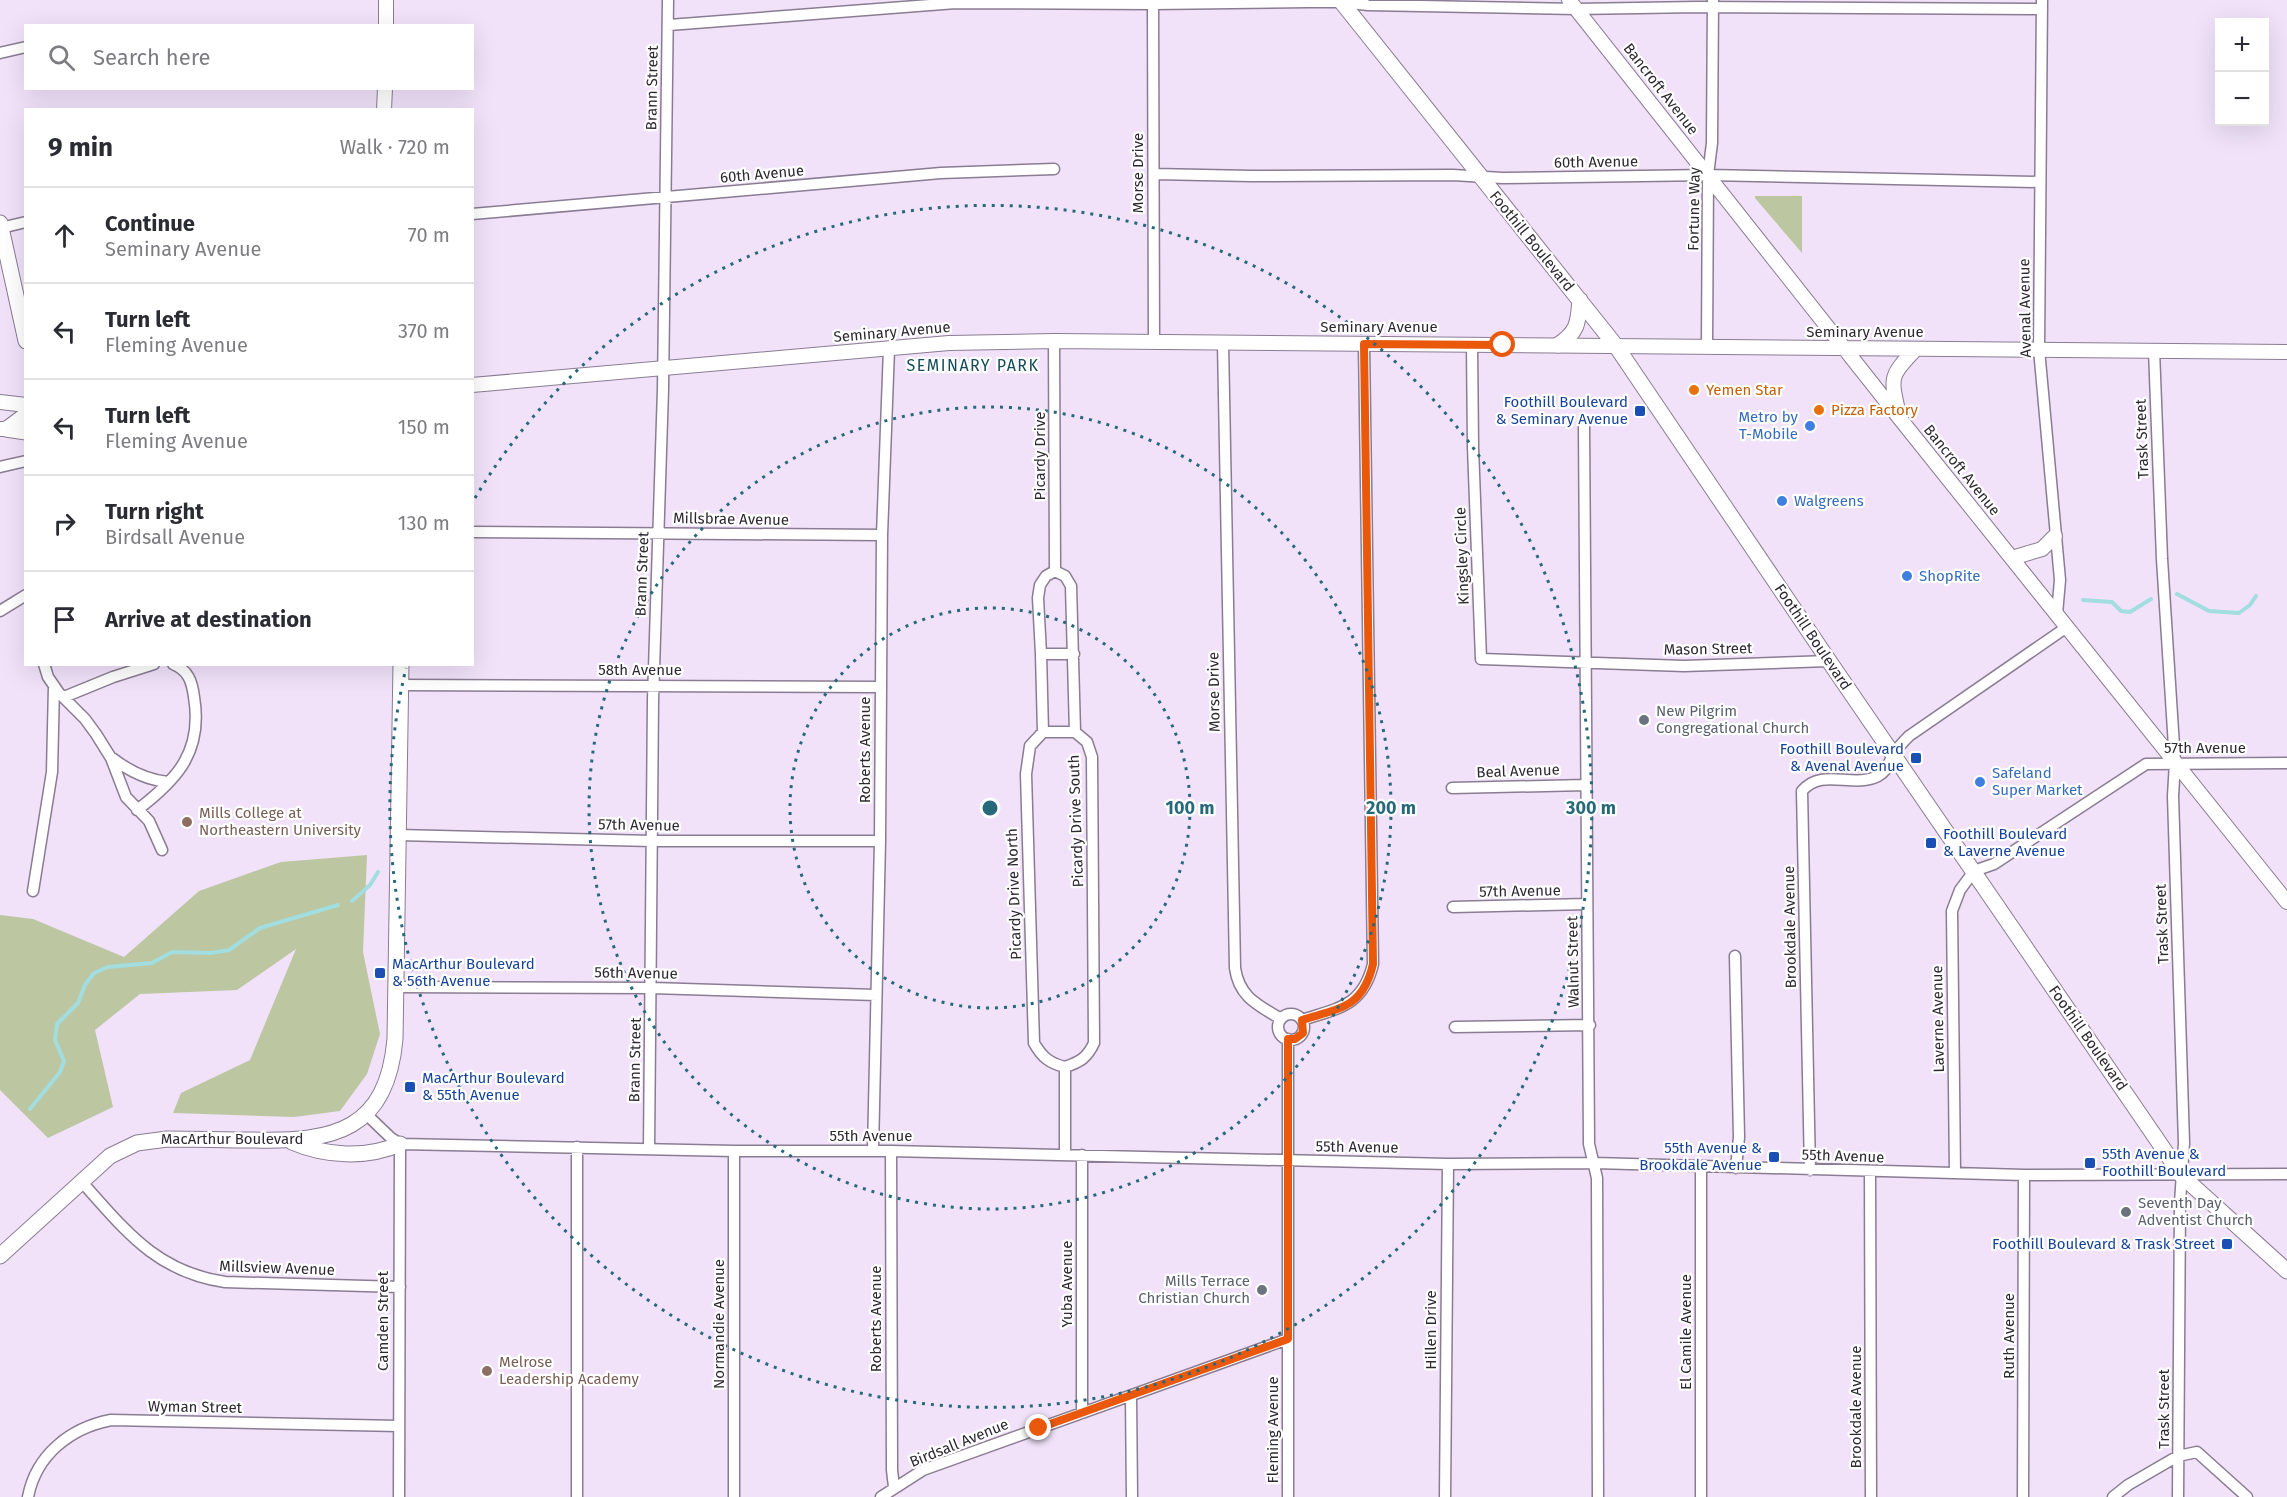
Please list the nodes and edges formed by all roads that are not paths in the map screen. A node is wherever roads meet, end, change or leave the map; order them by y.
1 (386, 0) edge
2 (668, 0) edge
3 (1340, 1) edge
4 (1153, 4) junction
5 (1573, 4) edge
6 (1713, 4) edge
7 (2042, 5) edge
8 (386, 24) edge
9 (669, 25) junction
10 (24, 47) edge
11 (0, 53) edge
12 (385, 90) edge
13 (384, 108) edge
14 (1054, 169) dead end
15 (1154, 174) junction
16 (1708, 175) junction
17 (1481, 178) junction
18 (2039, 182) junction
19 (665, 198) junction
20 (474, 213) edge
21 (24, 222) edge
22 (1, 225) edge
23 (1580, 300) junction
24 (24, 332) edge
25 (1054, 341) junction
26 (1154, 342) junction
27 (1223, 343) junction
28 (1364, 344) junction
29 (1472, 345) junction
30 (1558, 345) junction
31 (1616, 346) junction
32 (1707, 347) junction
33 (1845, 348) junction
34 (889, 349) junction
35 (1916, 349) junction
36 (2039, 350) junction
37 (2154, 351) junction
38 (2287, 352) edge
39 (663, 369) junction
40 (474, 385) edge
41 (0, 402) edge
42 (24, 405) edge
43 (24, 415) edge
44 (1901, 420) junction
45 (1584, 425) dead end
46 (3, 429) edge
47 (24, 432) edge
48 (24, 461) edge
49 (0, 466) edge
50 (474, 532) edge
51 (658, 533) junction
52 (882, 535) junction
53 (2055, 536) junction
54 (2012, 558) junction
55 (1055, 571) junction
56 (24, 596) edge
57 (0, 611) edge
58 (2057, 614) junction
59 (2067, 627) junction
60 (1041, 654) junction
61 (1074, 654) junction
62 (1829, 661) junction
63 (1587, 664) junction
64 (45, 666) edge
65 (148, 666) edge
66 (178, 666) edge
67 (402, 666) edge
68 (401, 685) junction
69 (654, 685) junction
70 (54, 686) junction
71 (880, 687) junction
72 (63, 697) junction
73 (1043, 732) junction
74 (1075, 732) junction
75 (1893, 754) junction
76 (111, 758) junction
77 (2175, 762) junction
78 (2287, 763) edge
79 (168, 782) junction
80 (1586, 785) junction
81 (1452, 788) dead end
82 (137, 810) junction
83 (398, 835) junction
84 (652, 841) junction
85 (880, 841) junction
86 (162, 850) dead end
87 (1974, 871) junction
88 (33, 891) dead end
89 (2287, 902) edge
90 (1587, 904) junction
91 (1454, 908) dead end
92 (1735, 956) dead end
93 (396, 987) junction
94 (652, 988) junction
95 (876, 995) junction
96 (1281, 1019) junction
97 (1302, 1020) junction
98 (1590, 1025) junction
99 (1455, 1027) dead end
100 (1288, 1039) junction
101 (1065, 1067) junction
102 (366, 1114) junction
103 (289, 1141) junction
104 (400, 1144) junction
105 (577, 1147) junction
106 (649, 1149) junction
107 (873, 1150) junction
108 (891, 1150) junction
109 (734, 1151) junction
110 (1065, 1155) junction
111 (1082, 1155) junction
112 (1289, 1161) junction
113 (1595, 1163) junction
114 (1448, 1164) junction
115 (1701, 1167) junction
116 (1736, 1168) junction
117 (1810, 1170) junction
118 (1870, 1172) junction
119 (1955, 1173) junction
120 (2287, 1174) edge
121 (2024, 1175) junction
122 (2182, 1176) junction
123 (81, 1181) junction
124 (0, 1256) edge
125 (2287, 1271) edge
126 (400, 1287) junction
127 (1288, 1339) junction
128 (1131, 1395) junction
129 (1082, 1413) junction
130 (399, 1426) junction
131 (2178, 1456) junction
132 (894, 1487) junction
133 (28, 1497) edge
134 (399, 1497) edge
135 (577, 1497) edge
136 (734, 1497) edge
137 (881, 1497) edge
138 (1132, 1497) edge
139 (1288, 1497) edge
140 (1445, 1497) edge
141 (1598, 1497) edge
142 (1701, 1497) edge
143 (1871, 1497) edge
144 (2023, 1497) edge
145 (2113, 1497) edge
146 (2178, 1497) edge
147 (2247, 1497) edge

1 - 8 street
2 - 9 street, Brann Street
3 - 4 street
3 - 5 street
3 - 17 main road, Foothill Boulevard
4 - 9 street
4 - 15 street, Morse Drive
5 - 6 street
5 - 16 street, Bancroft Avenue
6 - 7 street
6 - 16 street, Fortune Way
7 - 18 street, Avenal Avenue
9 - 19 street, Brann Street
10 - 11 street
12 - 13 street
14 - 19 street, 60th Avenue
15 - 17 street, 60th Avenue
15 - 26 street, Morse Drive
16 - 17 street, 60th Avenue
16 - 18 street, 60th Avenue
16 - 32 street, Fortune Way
16 - 33 street, Bancroft Avenue
17 - 23 main road, Foothill Boulevard
18 - 36 street, Avenal Avenue
19 - 20 street, 60th Avenue
19 - 39 street, Brann Street
21 - 22 street
22 - 24 main road
23 - 30 main road
23 - 31 main road, Foothill Boulevard
25 - 26 street, Seminary Avenue
25 - 34 street, Seminary Avenue
25 - 55 street, Picardy Drive
26 - 27 street, Seminary Avenue
27 - 28 street, Seminary Avenue
27 - 96 street, Morse Drive
28 - 29 street, Seminary Avenue
28 - 97 street
29 - 30 street, Seminary Avenue
29 - 63 street, Kingsley Circle
30 - 31 street, Seminary Avenue
31 - 32 street, Seminary Avenue
31 - 62 main road, Foothill Boulevard
32 - 33 street, Seminary Avenue
33 - 35 street, Seminary Avenue
33 - 44 street, Bancroft Avenue
34 - 39 street, Seminary Avenue
34 - 52 street, Roberts Avenue
35 - 36 street, Seminary Avenue
35 - 44 street
36 - 37 street, Seminary Avenue
36 - 53 street, Avenal Avenue
37 - 38 street, Seminary Avenue
37 - 77 street, Trask Street
39 - 40 street, Seminary Avenue
39 - 51 street, Brann Street
41 - 42 street
43 - 46 street
44 - 54 street, Bancroft Avenue
45 - 63 street, Walnut Street
46 - 47 main road
48 - 49 street
50 - 51 street, Millsbrae Avenue
51 - 52 street, Millsbrae Avenue
51 - 69 street, Brann Street
52 - 71 street, Roberts Avenue
53 - 54 street
53 - 58 street, Avenal Avenue
54 - 58 street, Bancroft Avenue
55 - 60 street
55 - 61 street, Picardy Drive South
56 - 57 street
58 - 59 street, Bancroft Avenue
59 - 75 street
59 - 77 street, Bancroft Avenue
60 - 61 street
60 - 73 street
61 - 74 street, Picardy Drive South
62 - 63 street, Mason Street
62 - 75 main road, Foothill Boulevard
63 - 80 street, Walnut Street
64 - 70 street
65 - 72 street
66 - 79 street
67 - 68 main road, MacArthur Boulevard
68 - 69 street, 58th Avenue
68 - 83 main road, MacArthur Boulevard
69 - 71 street, 58th Avenue
69 - 84 street, Brann Street
70 - 72 street
70 - 88 street
71 - 85 street, Roberts Avenue
72 - 76 street
73 - 74 street
73 - 101 street, Picardy Drive North
74 - 101 street, Picardy Drive South
75 - 87 main road, Foothill Boulevard
75 - 117 street, Brookdale Avenue
76 - 79 street
76 - 82 street
77 - 78 street, 57th Avenue
77 - 87 street, 57th Avenue
77 - 89 street, Bancroft Avenue
77 - 122 street, Trask Street
79 - 82 street
80 - 81 street, Beal Avenue
80 - 90 street, Walnut Street
82 - 86 street
83 - 84 street, 57th Avenue
83 - 93 main road, MacArthur Boulevard
84 - 85 street, 57th Avenue
84 - 94 street, Brann Street
85 - 95 street, Roberts Avenue
87 - 119 street, Laverne Avenue
87 - 122 main road, Foothill Boulevard
90 - 91 street, 57th Avenue
90 - 98 street, Walnut Street
92 - 116 street
93 - 94 street, 56th Avenue
93 - 102 main road, MacArthur Boulevard
94 - 95 street, 56th Avenue
94 - 106 street, Brann Street
95 - 107 street, Roberts Avenue
96 - 97 street
96 - 100 street
97 - 100 street
98 - 99 street
98 - 113 street, Walnut Street
100 - 112 street, Fleming Avenue
101 - 110 street
102 - 103 main road, MacArthur Boulevard
102 - 104 street
103 - 104 main road
103 - 123 main road, MacArthur Boulevard
104 - 105 street, 55th Avenue
104 - 126 street, Camden Street
105 - 106 street, 55th Avenue
105 - 135 street
106 - 109 street, 55th Avenue
107 - 108 street, 55th Avenue
107 - 109 street, 55th Avenue
108 - 110 street, 55th Avenue
108 - 132 street, Roberts Avenue
109 - 136 street, Normandie Avenue
110 - 111 street, 55th Avenue
111 - 112 street, 55th Avenue
111 - 129 street, Yuba Avenue
112 - 114 street, 55th Avenue
112 - 127 street, Fleming Avenue
113 - 114 street, 55th Avenue
113 - 115 street, 55th Avenue
113 - 141 street, Walnut Street
114 - 140 street, Hillen Drive
115 - 116 street, 55th Avenue
115 - 142 street, El Camile Avenue
116 - 117 street, 55th Avenue
117 - 118 street, 55th Avenue
118 - 119 street, 55th Avenue
118 - 143 street, Brookdale Avenue
119 - 121 street, 55th Avenue
120 - 122 street, 55th Avenue
121 - 122 street, 55th Avenue
121 - 144 street, Ruth Avenue
122 - 125 main road, Foothill Boulevard
122 - 131 street, Trask Street
123 - 124 main road, MacArthur Boulevard
123 - 126 street, Millsview Avenue
126 - 130 street, Camden Street
127 - 128 street, Birdsall Avenue
127 - 139 street, Fleming Avenue
128 - 129 street, Birdsall Avenue
128 - 138 street
129 - 132 street, Birdsall Avenue
130 - 133 street, Wyman Street
130 - 134 street, Camden Street
131 - 145 street
131 - 146 street, Trask Street
131 - 147 street
132 - 137 street, Birdsall Avenue

